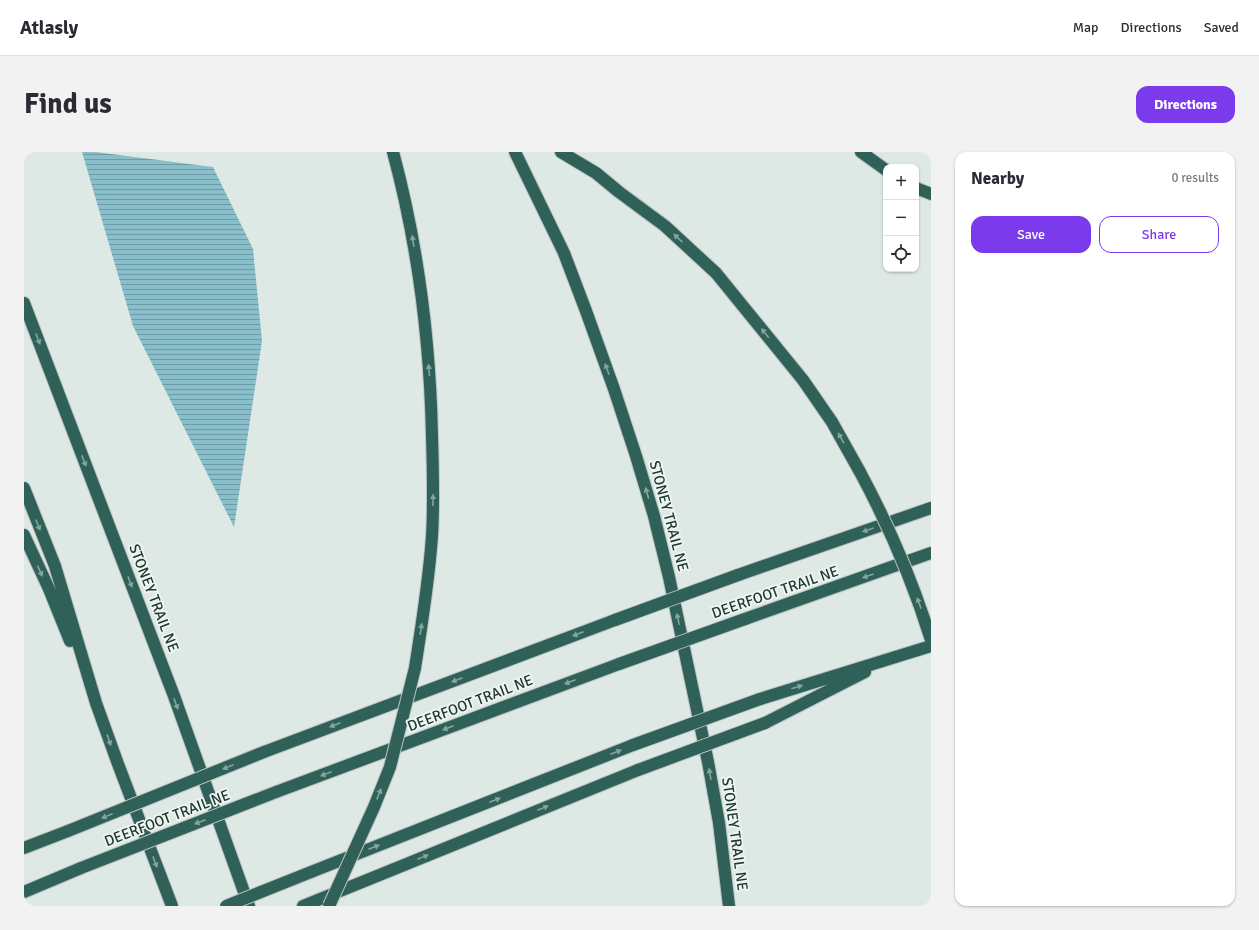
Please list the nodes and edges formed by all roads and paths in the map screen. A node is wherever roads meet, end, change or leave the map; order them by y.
1 (393, 152) edge
2 (515, 152) edge
3 (861, 152) edge
4 (562, 153) edge
5 (883, 168) edge
6 (919, 189) edge
7 (931, 194) edge
8 (24, 303) edge
9 (24, 488) edge
10 (931, 508) edge
11 (24, 535) edge
12 (931, 553) edge
13 (931, 640) edge
14 (931, 646) edge
15 (897, 656) junction
16 (96, 703) junction
17 (24, 848) edge
18 (24, 892) edge
19 (326, 902) edge
20 (172, 906) edge
21 (226, 906) edge
22 (249, 906) edge
23 (303, 906) edge
24 (729, 906) edge

19 -> 1 highway, bridge
24 -> 2 highway, STONEY TRAIL NE
3 - 5 highway
13 -> 4 highway, bridge
6 - 7 highway
8 -> 22 highway, STONEY TRAIL NE
9 -> 16 highway
10 -> 17 highway, bridge
11 -> 16 highway
12 -> 18 highway, DEERFOOT TRAIL NE, bridge
14 - 15 highway
19 -> 15 highway, bridge
21 -> 15 highway, bridge
16 -> 20 highway
19 - 23 highway

